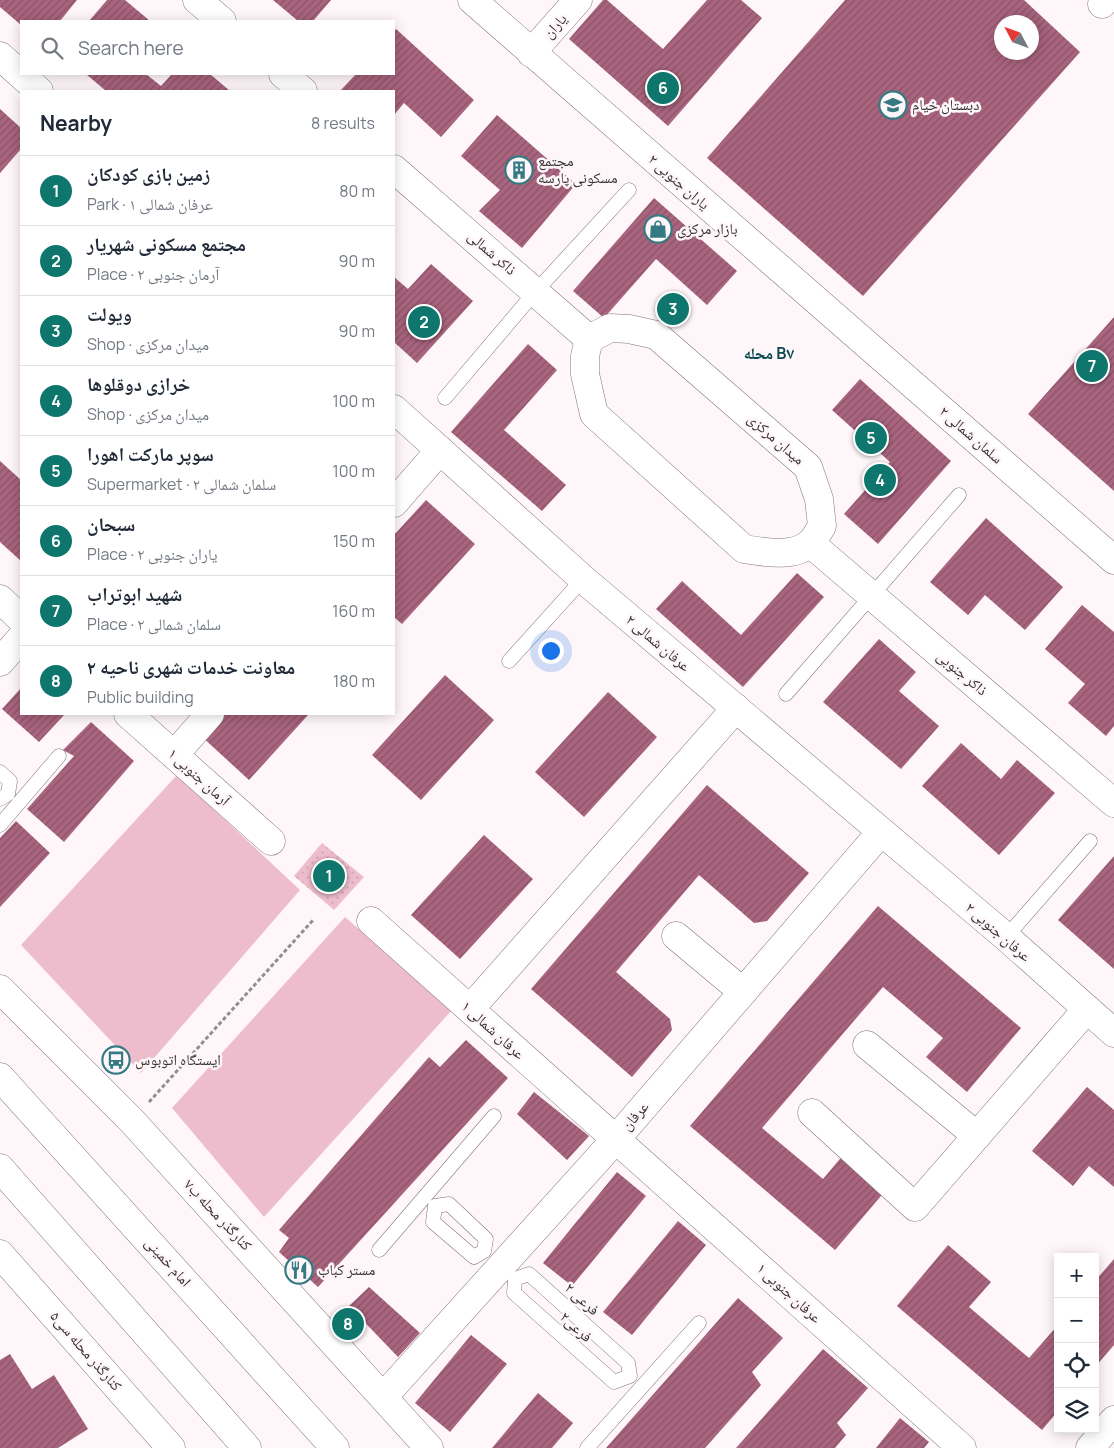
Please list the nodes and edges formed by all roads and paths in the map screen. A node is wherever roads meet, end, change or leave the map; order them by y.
1 (198, 0) edge
2 (472, 0) edge
3 (578, 0) edge
4 (221, 20) edge
5 (531, 53) junction
6 (0, 56) edge
7 (20, 74) edge
8 (21, 75) edge
9 (284, 75) edge
10 (38, 90) edge
11 (302, 90) edge
12 (395, 170) edge
13 (629, 190) dead end
14 (536, 292) junction
15 (827, 310) joint
16 (589, 339) junction
17 (444, 398) dead end
18 (395, 410) edge
19 (440, 450) junction
20 (959, 495) dead end
21 (395, 502) edge
22 (810, 543) junction
23 (1114, 560) edge
24 (583, 579) junction
25 (872, 596) junction
26 (0, 599) edge
27 (20, 618) edge
28 (20, 639) edge
29 (509, 661) dead end
30 (0, 662) edge
31 (786, 694) dead end
32 (736, 708) junction
33 (129, 715) edge
34 (209, 715) edge
35 (174, 755) junction
36 (59, 756) dead end
37 (0, 772) edge
38 (9, 799) edge
39 (1114, 803) edge
40 (0, 825) edge
41 (881, 832) junction
42 (270, 841) dead end
43 (1090, 841) dead end
44 (314, 919) dead end
45 (371, 921) dead end
46 (676, 936) dead end
47 (1006, 938) junction
48 (0, 989) edge
49 (742, 992) junction
50 (470, 1009) junction
51 (1087, 1009) junction
52 (1114, 1033) edge
53 (867, 1045) dead end
54 (0, 1077) edge
55 (812, 1114) dead end
56 (494, 1116) dead end
57 (132, 1121) junction
58 (977, 1136) junction
59 (616, 1139) junction
60 (0, 1168) edge
61 (430, 1202) junction
62 (379, 1250) dead end
63 (0, 1254) edge
64 (500, 1266) junction
65 (699, 1323) dead end
66 (630, 1376) junction
67 (642, 1387) junction
68 (384, 1396) junction
69 (1114, 1420) edge
70 (171, 1448) edge
71 (248, 1448) edge
72 (335, 1448) edge
73 (430, 1448) edge
74 (587, 1448) edge
75 (962, 1448) edge
76 (1090, 1448) edge

1 - 4 street
2 - 5 street, یاران جنوبی ۲
3 - 5 street, یاران
5 - 15 street, یاران جنوبی ۲
6 - 7 street
8 - 10 street
9 - 11 street
12 - 14 street, ذاکر شمالی
13 - 14 lane
14 - 16 street, ذاکر شمالی
14 - 17 lane
15 - 23 street, سلمان شمالی ۲
16 - 22 street
16 - 22 street, میدان مرکزی
18 - 19 street, عرفان شمالی ۲
19 - 21 street
19 - 24 street, عرفان شمالی ۲
20 - 25 lane
22 - 25 street, ذاکر جنوبی
24 - 29 lane
24 - 32 street, عرفان شمالی ۲
25 - 31 lane
25 - 39 street, ذاکر جنوبی
26 - 27 street
28 - 30 street
32 - 41 street, عرفان شمالی ۲
32 - 50 street
33 - 35 street, آرمان جنوبی ۱
34 - 35 street
35 - 42 street, آرمان جنوبی ۱
36 - 38 lane
37 - 38 lane
38 - 40 lane
41 - 47 street, عرفان جنوبی ۲
41 - 49 street, عرفان
43 - 47 lane
44 - 57 path
45 - 50 street, عرفان شمالی ۱
46 - 49 street
47 - 51 street, عرفان جنوبی ۲
48 - 57 street, کنارگذر محله ب۷
49 - 59 street, عرفان
50 - 59 street, عرفان شمالی ۱
51 - 52 street, عرفان جنوبی ۲
51 - 58 street
53 - 58 street
54 - 72 street, امام خمینی
55 - 58 street
56 - 61 lane
57 - 68 street, کنارگذر محله ب۷
59 - 64 street, عرفان
59 - 75 street, عرفان جنوبی ۱
60 - 71 street
61 - 62 lane
61 - 64 lane
61 - 64 lane
63 - 70 street, کنارگذر محله سی۵
64 - 66 lane, فرعی ۲
64 - 66 lane, فرعی۲
64 - 68 street, عرفان
65 - 67 lane
66 - 67 lane
67 - 74 lane
68 - 73 street, کنارگذر محله ب۷
69 - 76 street

